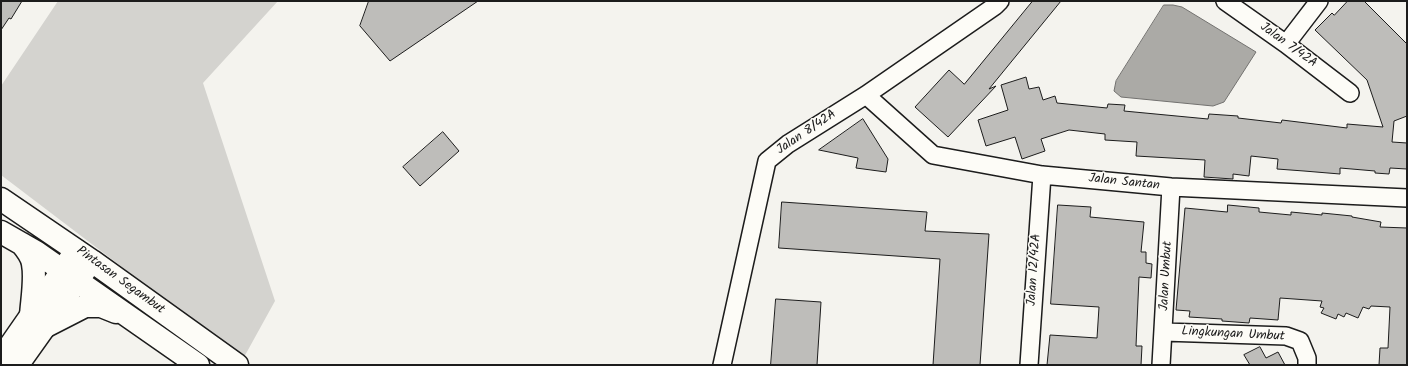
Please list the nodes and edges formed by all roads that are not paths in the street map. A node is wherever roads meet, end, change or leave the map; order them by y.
1 (1000, 1) edge
2 (1225, 1) edge
3 (1319, 1) edge
4 (1286, 44) junction
5 (1350, 93) dead end
6 (866, 95) junction
7 (1042, 174) junction
8 (1171, 187) junction
9 (1407, 198) edge
10 (1, 200) edge
11 (1, 232) edge
12 (22, 244) junction
13 (84, 255) junction
14 (70, 276) junction
15 (133, 320) junction
16 (38, 322) junction
17 (1164, 332) junction
18 (1, 358) edge
19 (18, 365) edge
20 (198, 365) edge
21 (237, 365) edge
22 (722, 365) edge
23 (1029, 365) edge
24 (1161, 365) edge
25 (1306, 365) edge

1 - 6 street, Jalan 8/42A
2 - 4 street, Jalan 7/42A
3 - 4 street
4 - 5 street, Jalan 7/42A
6 - 7 street, Jalan Santan
6 - 22 street, Jalan 8/42A
7 - 8 street, Jalan Santan
7 - 23 street, Jalan 12/42A
8 - 9 street, Jalan Santan
8 - 17 street, Jalan Umbut
10 - 13 main road, Pintasan Segambut
11 - 12 main road, Pintasan Segambut
12 - 14 main road, Pintasan Segambut
12 - 16 main road
13 - 14 street
13 - 21 main road, Pintasan Segambut
14 - 15 main road, Pintasan Segambut
14 - 16 street
15 - 16 main road
15 - 20 main road, Pintasan Segambut
16 - 18 street
16 - 19 street
17 - 24 street, Jalan Umbut
17 - 25 street, Lingkungan Umbut

